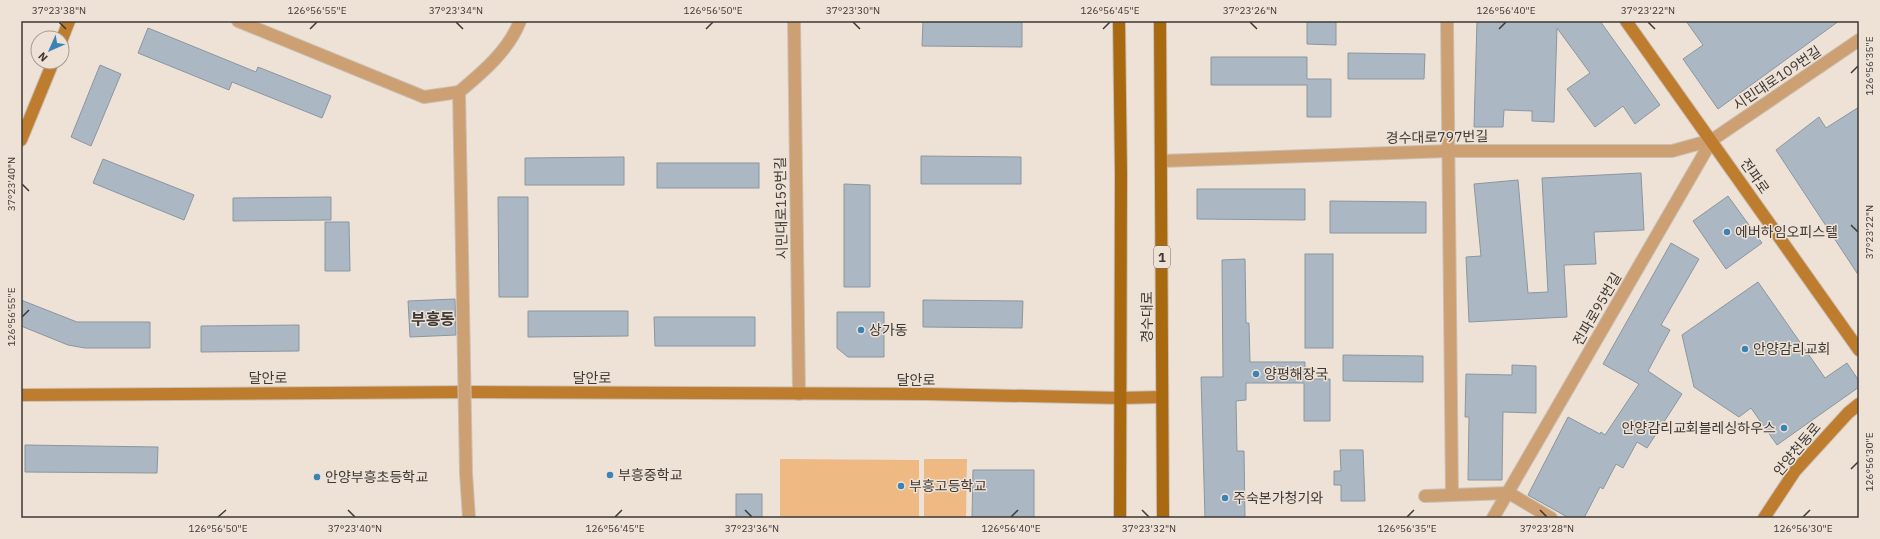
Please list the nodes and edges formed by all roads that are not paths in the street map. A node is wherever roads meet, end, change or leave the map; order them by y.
1 (238, 21) edge
2 (520, 21) edge
3 (794, 21) edge
4 (1119, 21) edge
5 (1127, 21) edge
6 (1154, 21) edge
7 (1160, 21) edge
8 (1447, 21) edge
9 (1626, 21) edge
10 (1859, 40) edge
11 (50, 70) edge
12 (459, 92) junction
13 (1161, 117) junction
14 (21, 140) edge
15 (1712, 140) junction
16 (1448, 151) junction
17 (1161, 161) junction
18 (1121, 174) junction
19 (1859, 350) edge
20 (799, 394) junction
21 (21, 395) edge
22 (1162, 397) junction
23 (1120, 398) junction
24 (1859, 404) edge
25 (1509, 493) junction
26 (1452, 495) junction
27 (1425, 496) dead end
28 (469, 518) edge
29 (1120, 518) edge
30 (1163, 518) edge
31 (1494, 518) edge
32 (1551, 518) edge
33 (1764, 518) edge

1 - 12 street
2 - 12 street
3 - 20 street, 시민대로159번길
4 - 18 main road, 경수대로
5 - 18 main road, 경수대로
6 - 13 main road, 경수대로 / 1
7 - 13 main road, 경수대로
8 - 16 street
9 - 15 street, 전파로
10 - 15 street, 시민대로109번길
11 - 14 street
12 - 28 street, bridge
13 - 17 main road, 경수대로 / 1
15 - 16 street, 경수대로797번길
15 - 19 street, 전파로
15 - 25 street, 전파로95번길
16 - 17 street, 경수대로797번길
16 - 26 street
17 - 22 main road, 경수대로 / 1
18 - 23 main road, 경수대로
20 - 21 street, 달안로
20 - 23 street, 달안로
22 - 23 street, 달안로
22 - 30 main road, 경수대로 / 1
23 - 29 main road, 경수대로
24 - 33 street, 안양천동로
25 - 26 street
25 - 31 street, 전파로95번길
25 - 32 street
26 - 27 street

